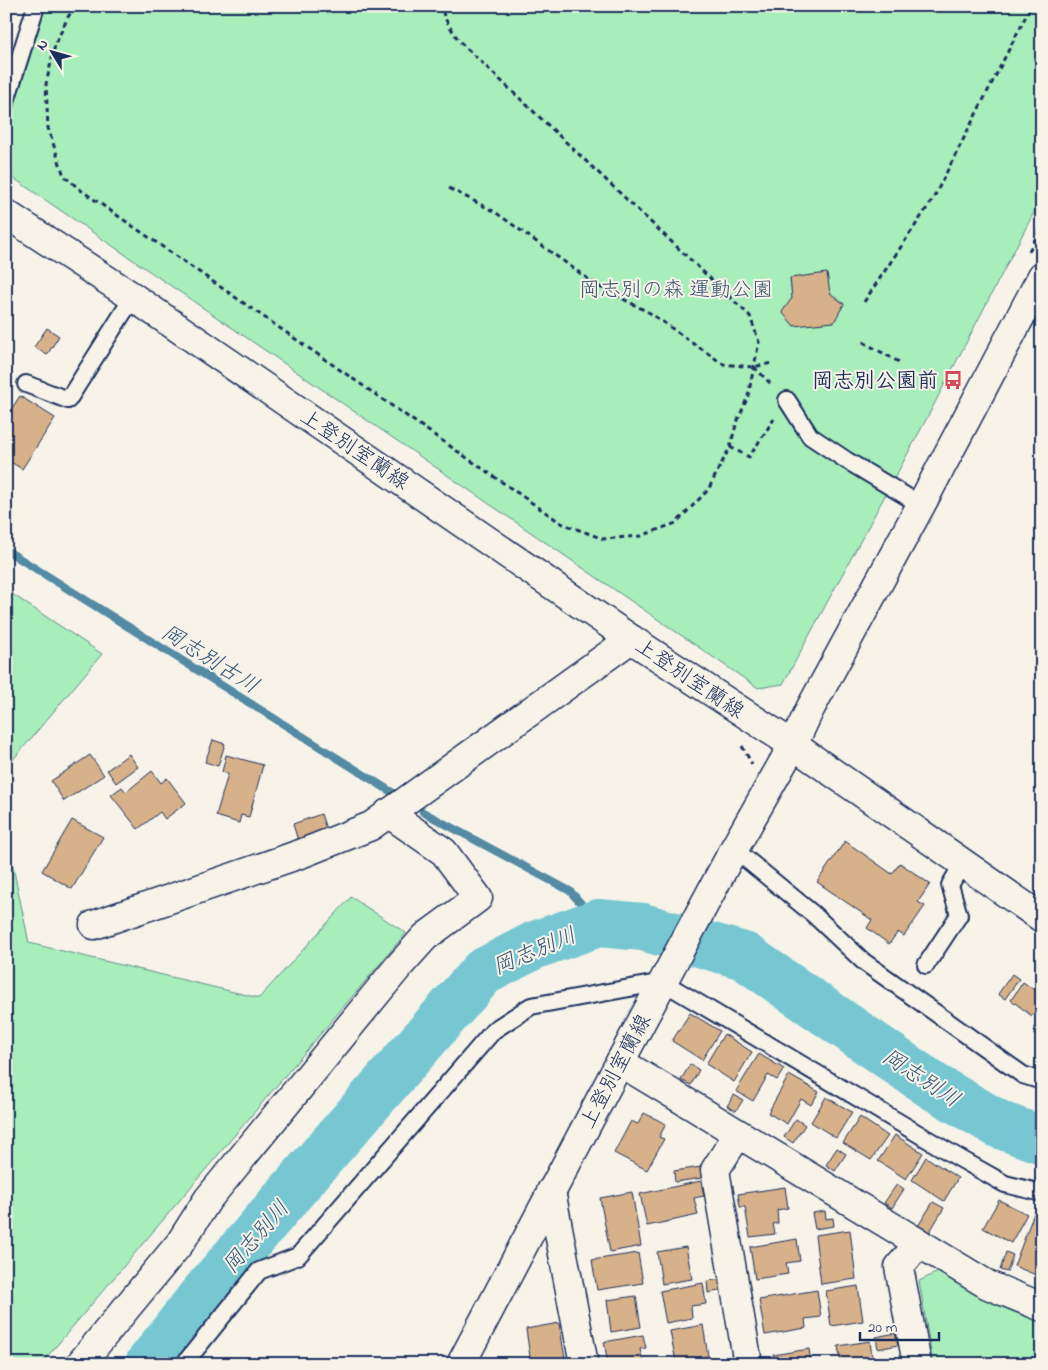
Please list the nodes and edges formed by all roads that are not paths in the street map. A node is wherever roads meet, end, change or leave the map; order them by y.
1 (36, 6) edge
2 (6, 101) edge
3 (6, 214) edge
4 (1042, 276) edge
5 (133, 297) junction
6 (26, 384) dead end
7 (787, 400) road end
8 (921, 506) junction
9 (631, 639) junction
10 (793, 745) junction
11 (388, 813) junction
12 (734, 849) junction
13 (963, 864) junction
14 (1042, 918) edge
15 (94, 925) dead end
16 (926, 965) dead end
17 (666, 976) junction
18 (620, 1062) junction
19 (1042, 1081) edge
20 (738, 1134) junction
21 (551, 1191) junction
22 (1042, 1193) edge
23 (919, 1243) junction
24 (1042, 1307) edge
25 (80, 1364) edge
26 (184, 1364) edge
27 (461, 1364) edge
28 (584, 1364) edge
29 (748, 1364) edge
30 (917, 1364) edge

1 - 2 lane
3 - 5 street, 上登別室蘭線
4 - 8 street
5 - 6 lane
5 - 9 street, 上登別室蘭線
7 - 8 lane
8 - 10 street
9 - 10 street, 上登別室蘭線
9 - 11 street
10 - 12 street, 上登別室蘭線
10 - 13 street
11 - 15 street
11 - 25 street
12 - 17 street, 上登別室蘭線
12 - 19 lane
13 - 14 street
13 - 16 lane
17 - 18 street, 上登別室蘭線
17 - 22 lane
17 - 26 lane
18 - 20 street
18 - 21 street, 上登別室蘭線
20 - 23 street
20 - 29 street
21 - 27 street, 上登別室蘭線
21 - 28 street
23 - 24 street
23 - 30 street

